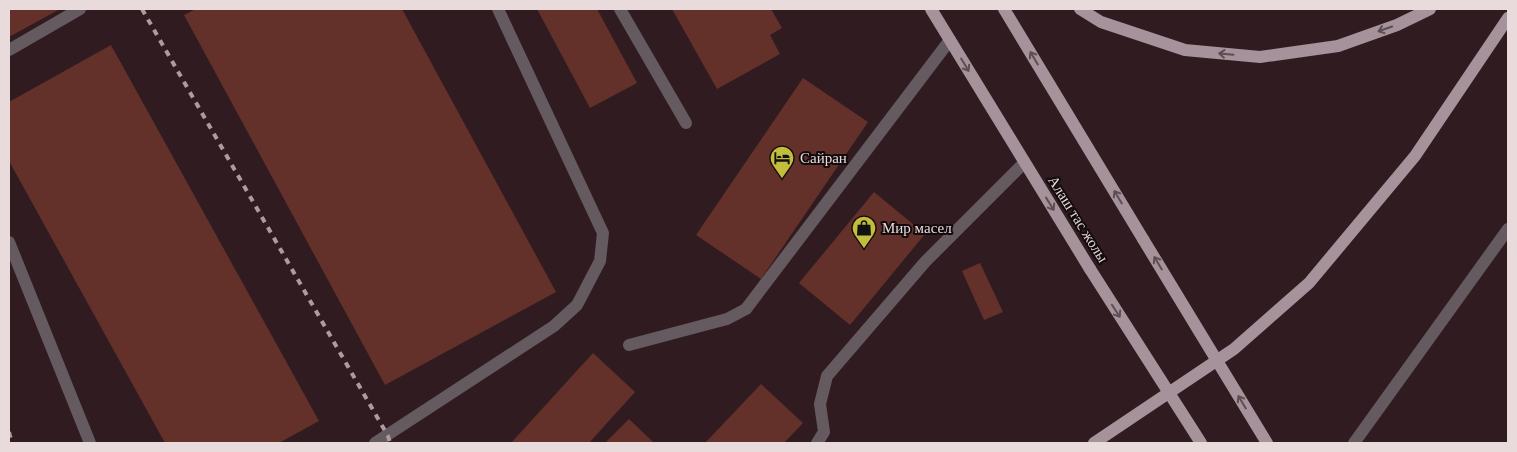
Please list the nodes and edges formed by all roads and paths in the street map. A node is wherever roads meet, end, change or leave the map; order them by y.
1 (80, 9) edge
2 (498, 9) edge
3 (620, 9) edge
4 (931, 9) edge
5 (1004, 9) edge
6 (1080, 9) edge
7 (1430, 9) edge
8 (1508, 18) edge
9 (950, 40) junction
10 (9, 50) edge
11 (686, 123) dead end
12 (1024, 163) junction
13 (1508, 229) edge
14 (9, 242) edge
15 (629, 345) dead end
16 (90, 443) edge
17 (375, 443) edge
18 (817, 443) edge
19 (1094, 443) edge
20 (1201, 443) edge
21 (1267, 443) edge
22 (1354, 443) edge

1 - 10 lane
2 - 17 lane
3 - 11 lane
4 - 9 main road, Алаш тас жолы
21 -> 5 main road, bridge
7 -> 6 main road
8 - 19 main road
9 -> 12 main road, Алаш тас жолы
9 - 15 lane
12 - 18 lane
12 -> 20 main road, Алаш тас жолы, bridge
13 - 22 lane
14 - 16 lane

